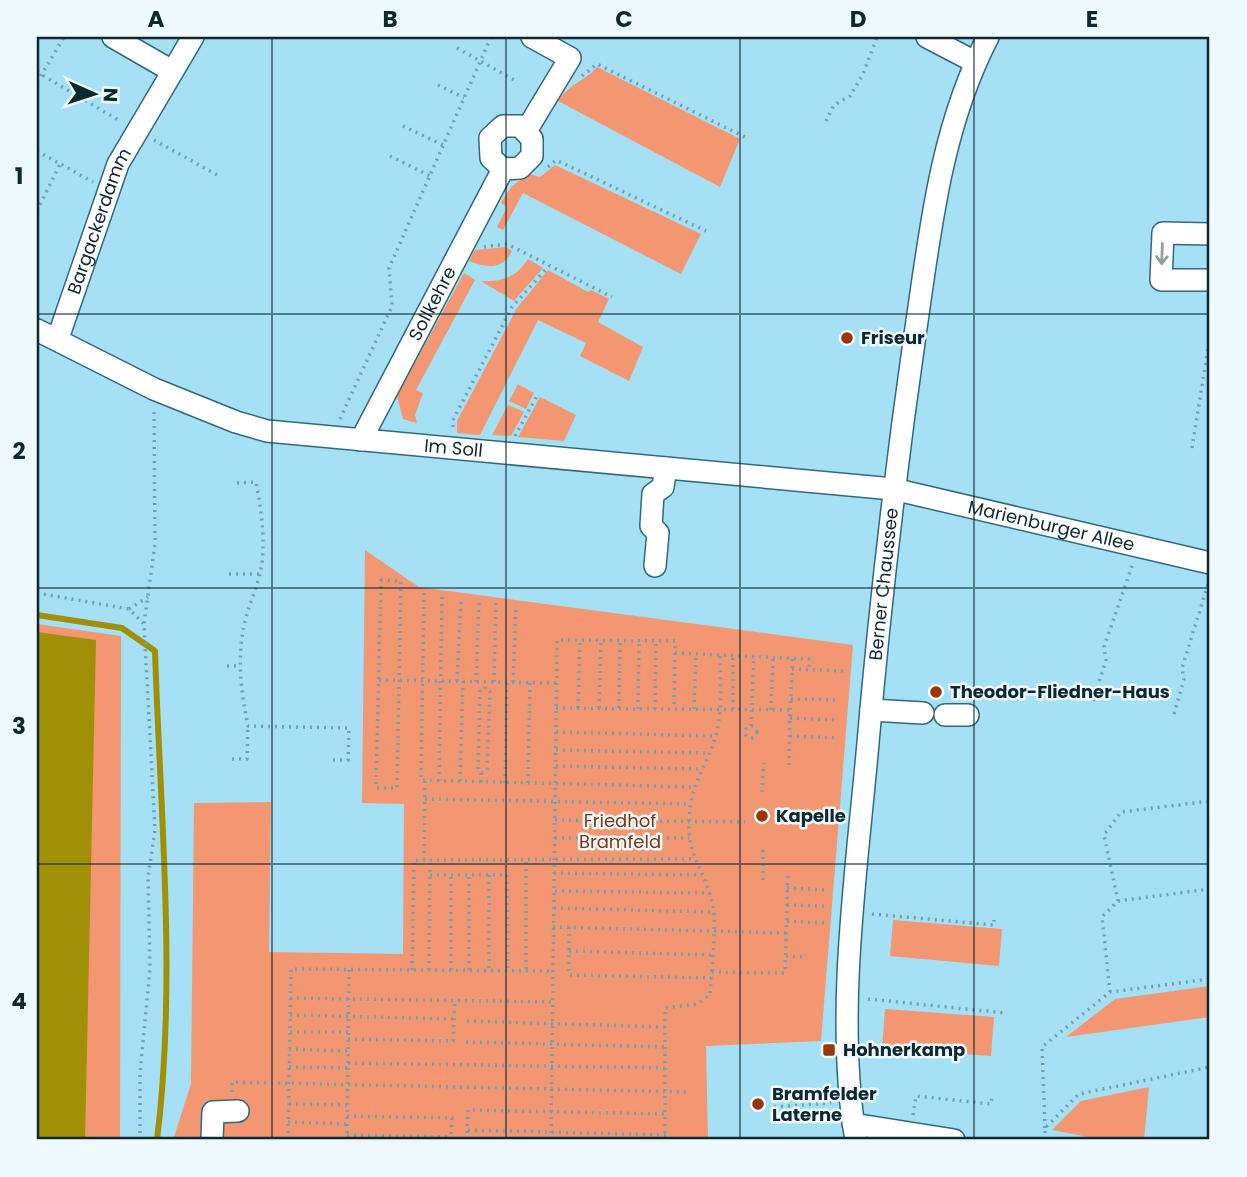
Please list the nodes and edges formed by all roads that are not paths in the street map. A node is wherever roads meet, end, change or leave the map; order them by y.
1 (113, 37) edge
2 (192, 37) edge
3 (532, 37) edge
4 (927, 37) edge
5 (988, 37) edge
6 (975, 62) junction
7 (172, 71) junction
8 (527, 131) junction
9 (512, 169) junction
10 (1210, 234) edge
11 (1210, 280) edge
12 (37, 330) edge
13 (58, 338) junction
14 (351, 439) junction
15 (666, 468) junction
16 (893, 489) junction
17 (1210, 563) edge
18 (655, 566) dead end
19 (871, 710) junction
20 (923, 713) dead end
21 (945, 715) dead end
22 (968, 715) dead end
23 (235, 1111) road end
24 (855, 1132) edge
25 (206, 1136) edge
26 (954, 1140) edge

1 - 7 street
2 - 7 street, Bargackerdamm
3 - 8 street
4 - 6 street
5 - 6 street, Berner Chaussee
6 - 16 street, Berner Chaussee
7 - 13 street, Bargackerdamm
8 - 9 street, Sollkehre
8 - 9 street
9 - 14 street, Sollkehre
10 -> 11 street
12 - 13 street, Im Soll
13 - 14 street, Im Soll
14 - 15 street, Im Soll
15 - 16 street, Im Soll
15 - 18 street
16 - 17 street, Marienburger Allee
16 - 19 street, Berner Chaussee
19 - 20 street
19 - 24 street, Berner Chaussee
21 - 22 street
23 - 25 street
24 - 26 street

